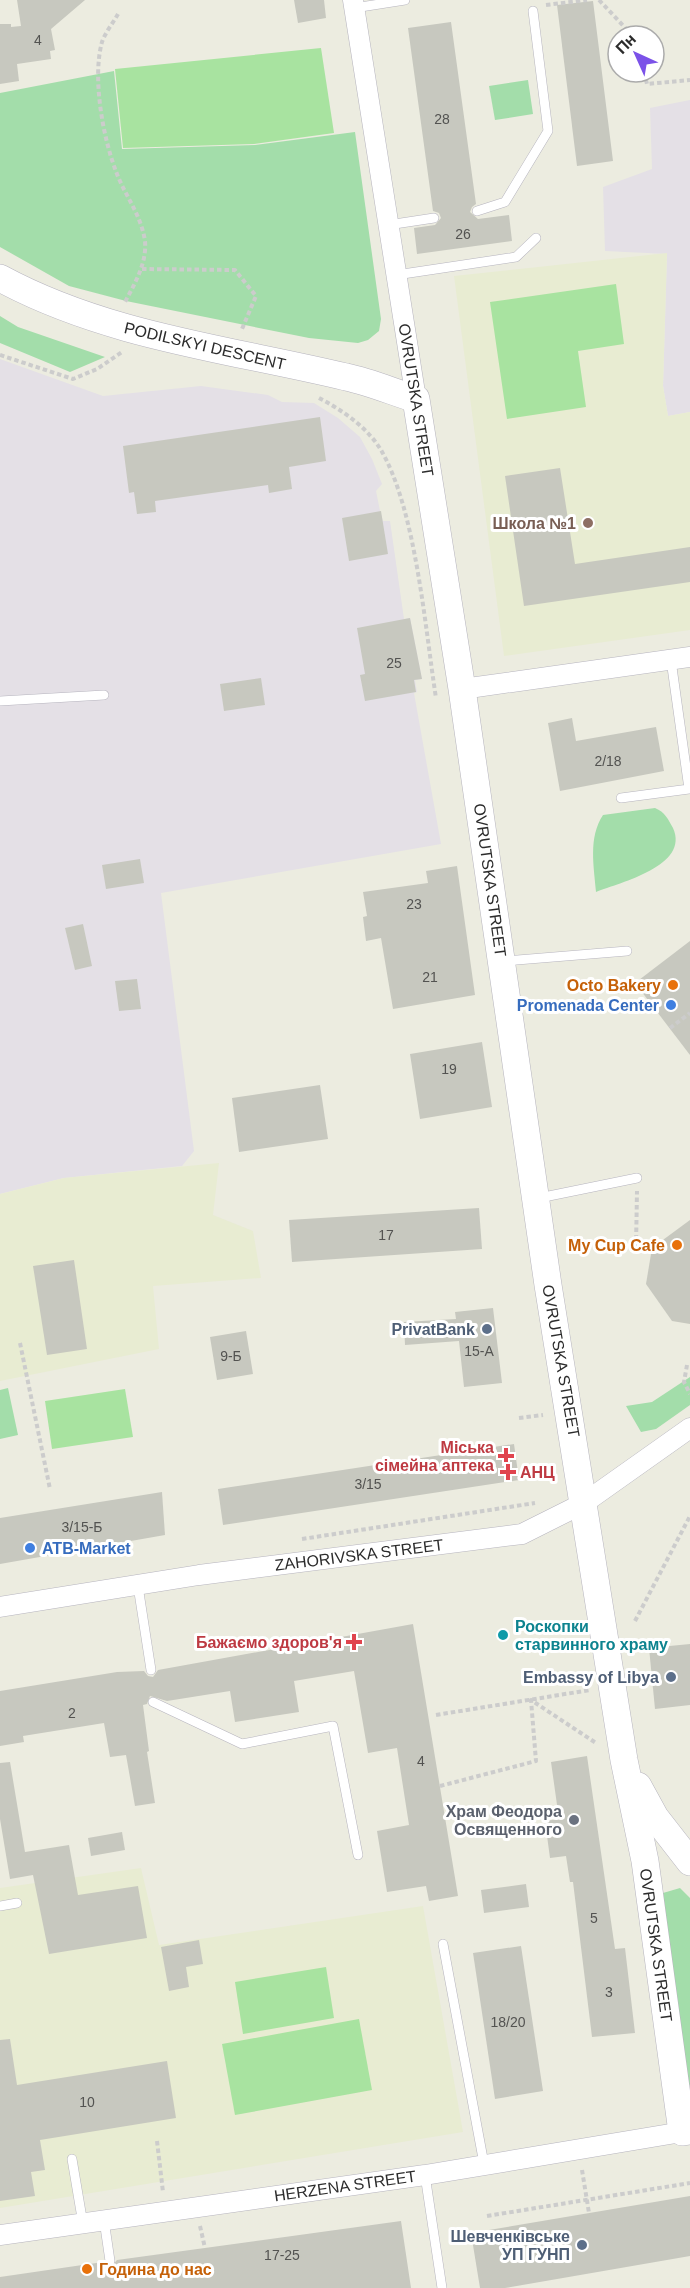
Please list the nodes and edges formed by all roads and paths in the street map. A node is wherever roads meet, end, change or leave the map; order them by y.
1 (405, 0) edge
2 (587, 0) edge
3 (599, 0) edge
4 (354, 4) edge
5 (543, 5) dead end
6 (533, 10) dead end
7 (118, 14) dead end
8 (622, 24) edge
9 (690, 80) edge
10 (666, 82) edge
11 (477, 211) dead end
12 (434, 218) dead end
13 (388, 225) junction
14 (536, 238) dead end
15 (142, 269) junction
16 (396, 275) junction
17 (0, 278) edge
18 (123, 305) dead end
19 (242, 329) dead end
20 (133, 354) dead end
21 (0, 355) edge
22 (310, 393) dead end
23 (416, 399) junction
24 (681, 658) edge
25 (462, 689) junction
26 (104, 695) dead end
27 (0, 701) edge
28 (438, 706) dead end
29 (621, 798) dead end
30 (627, 951) dead end
31 (502, 962) junction
32 (690, 1013) edge
33 (670, 1028) dead end
34 (637, 1178) joint
35 (536, 1199) junction
36 (636, 1247) dead end
37 (20, 1343) dead end
38 (687, 1365) dead end
39 (690, 1394) edge
40 (542, 1403) dead end
41 (543, 1415) junction
42 (519, 1418) dead end
43 (544, 1425) dead end
44 (687, 1433) edge
45 (50, 1489) dead end
46 (584, 1503) junction
47 (690, 1516) edge
48 (138, 1586) junction
49 (0, 1607) edge
50 (635, 1621) dead end
51 (151, 1670) dead end
52 (591, 1690) dead end
53 (531, 1700) junction
54 (153, 1702) dead end
55 (436, 1715) dead end
56 (599, 1745) dead end
57 (624, 1760) junction
58 (440, 1786) dead end
59 (358, 1855) dead end
60 (690, 1862) edge
61 (17, 1903) dead end
62 (0, 1906) edge
63 (443, 1944) dead end
64 (686, 2131) edge
65 (157, 2140) dead end
66 (72, 2159) dead end
67 (484, 2164) junction
68 (581, 2165) dead end
69 (425, 2175) junction
70 (690, 2183) edge
71 (163, 2192) dead end
72 (587, 2199) junction
73 (589, 2213) dead end
74 (487, 2216) dead end
75 (104, 2220) junction
76 (83, 2224) junction
77 (0, 2235) edge
78 (202, 2240) dead end
79 (205, 2248) dead end
80 (110, 2261) dead end
81 (442, 2288) edge

1 - 4 lane
2 - 5 path
3 - 8 path
4 - 13 street, OVRUTSKA STREET
6 - 11 lane
7 - 15 path
9 - 10 path
12 - 13 lane
13 - 16 street, OVRUTSKA STREET
14 - 16 lane
15 - 18 path
15 - 19 path
16 - 23 street, OVRUTSKA STREET
17 - 23 street, PODILSKYI DESCENT
20 - 21 path
22 - 28 path
23 - 25 street, OVRUTSKA STREET
24 - 25 street
24 - 29 lane
25 - 31 street, OVRUTSKA STREET
26 - 27 lane
30 - 31 lane
31 - 35 street, OVRUTSKA STREET
32 - 33 path
34 - 35 lane
34 - 36 path
35 - 46 street, OVRUTSKA STREET
37 - 45 path
38 - 39 path
40 - 41 path
41 - 42 path
41 - 43 path
44 - 46 street, ZAHORIVSKA STREET
46 - 48 street, ZAHORIVSKA STREET
46 - 57 street, OVRUTSKA STREET
47 - 50 path
48 - 49 street, ZAHORIVSKA STREET
48 - 51 lane
52 - 53 path
53 - 55 path
53 - 56 path
53 - 58 path
54 - 59 lane
57 - 60 street, OVRUTSKA STREET
57 - 64 street, OVRUTSKA STREET
61 - 62 lane
63 - 67 lane
64 - 67 street, HERZENA STREET
65 - 71 path
66 - 76 lane
67 - 69 street, HERZENA STREET
68 - 72 path
69 - 75 street, HERZENA STREET
69 - 81 lane
70 - 72 path
72 - 73 path
72 - 74 path
75 - 76 street, HERZENA STREET
75 - 80 lane
76 - 77 street, HERZENA STREET
78 - 79 path

